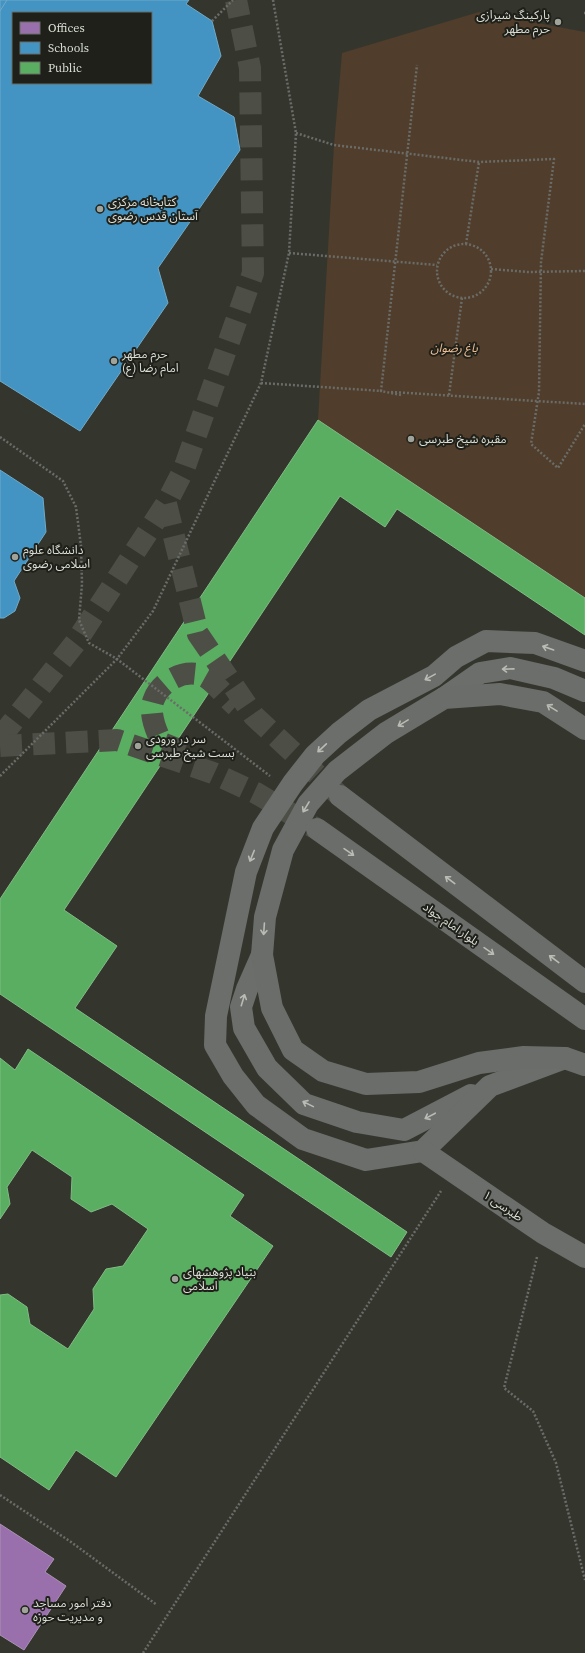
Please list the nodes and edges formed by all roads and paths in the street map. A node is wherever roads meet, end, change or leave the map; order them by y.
1 (233, 0) edge
2 (273, 0) edge
3 (212, 21) dead end
4 (417, 65) dead end
5 (296, 133) junction
6 (407, 154) junction
7 (479, 162) junction
8 (466, 244) junction
9 (289, 253) junction
10 (395, 262) junction
11 (438, 266) junction
12 (491, 269) junction
13 (585, 271) edge
14 (542, 272) junction
15 (462, 298) junction
16 (261, 383) junction
17 (381, 391) junction
18 (401, 395) dead end
19 (449, 395) junction
20 (538, 401) junction
21 (585, 404) edge
22 (585, 424) edge
23 (0, 436) edge
24 (117, 659) junction
25 (585, 661) edge
26 (585, 691) edge
27 (444, 698) junction
28 (585, 729) edge
29 (0, 776) edge
30 (288, 790) junction
31 (340, 796) tunnel mouth
32 (317, 829) tunnel mouth
33 (262, 955) junction
34 (585, 982) edge
35 (585, 1019) edge
36 (575, 1062) edge
37 (490, 1086) junction
38 (423, 1151) junction
39 (453, 1172) junction
40 (543, 1233) junction
41 (585, 1257) edge
42 (0, 1495) edge
43 (585, 1580) edge
44 (157, 1605) dead end
45 (143, 1653) edge

1 - 3 path
2 - 5 path
4 - 6 path
5 - 6 path
5 - 9 path
6 - 7 path
6 - 10 path
7 - 8 path
7 - 14 path
8 - 11 path
8 - 12 path
9 - 10 path
9 - 16 path
10 - 11 path
10 - 17 path
11 - 15 path
12 - 14 path
12 - 15 path
13 - 14 path
14 - 20 path
15 - 19 path
16 - 17 path
16 - 24 path
17 - 18 path
17 - 19 path
19 - 20 path
20 - 21 path
20 - 22 path
23 - 24 path
24 - 29 path
24 - 30 path
25 -> 30 lane
26 -> 27 lane
28 -> 27 main road
27 -> 33 main road
30 -> 38 lane
34 -> 31 main road
32 -> 35 main road, بلوار امام جواد
33 - 36 main road
37 -> 33 lane
36 - 37 lane
37 - 38 lane
38 - 39 lane, طبرسی ۱
39 - 40 lane, طبرسی ۱
39 - 45 path
40 - 41 lane, طبرسی ۱
40 - 43 path
42 - 44 path

